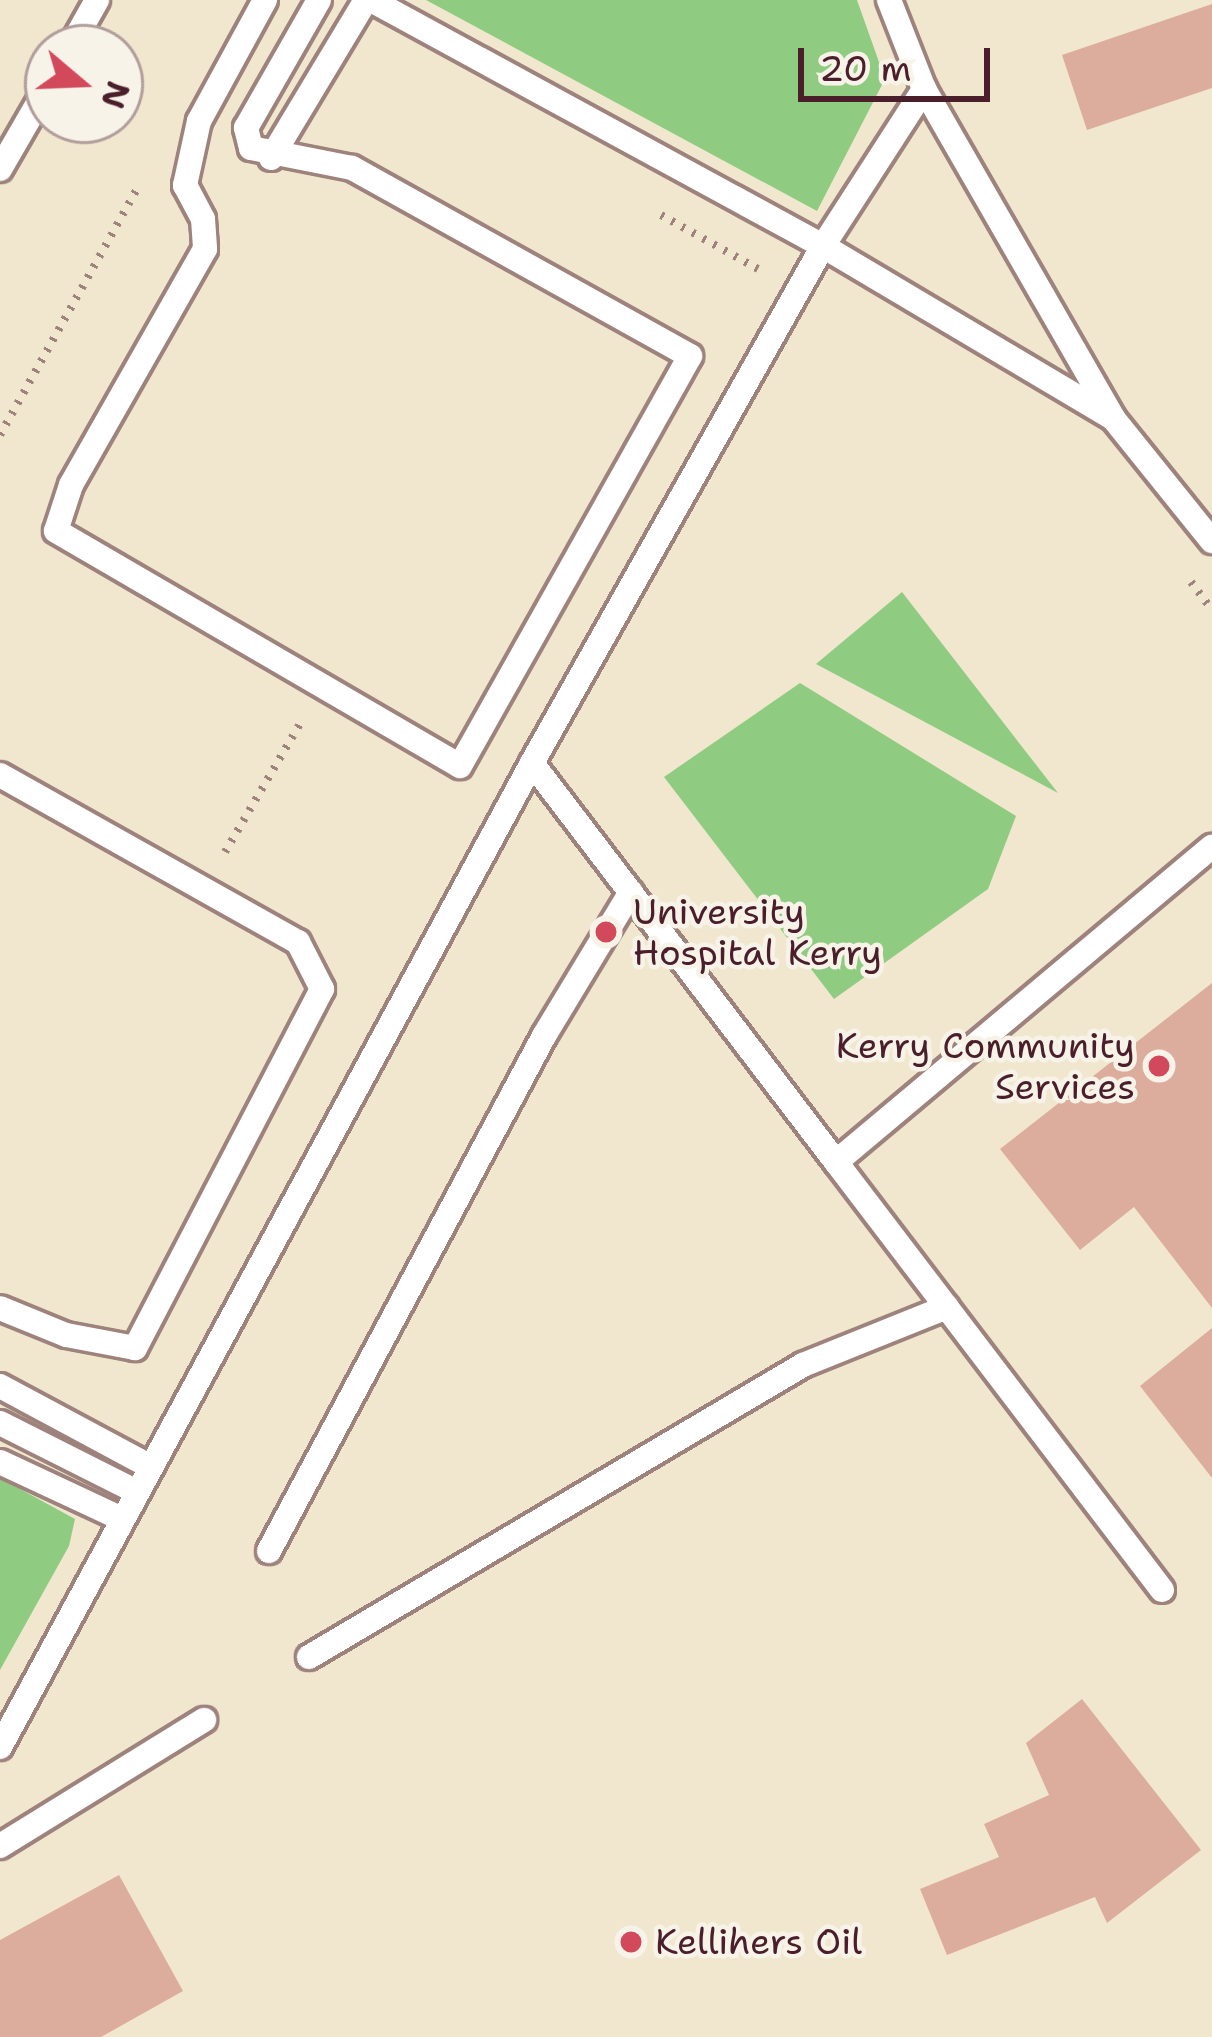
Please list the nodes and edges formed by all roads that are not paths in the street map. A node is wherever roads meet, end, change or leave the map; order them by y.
1 (265, 0) edge
2 (319, 0) edge
3 (369, 0) edge
4 (889, 0) edge
5 (924, 89) junction
6 (24, 128) edge
7 (271, 158) junction
8 (0, 169) edge
9 (823, 246) junction
10 (1113, 418) junction
11 (1212, 541) edge
12 (532, 763) junction
13 (0, 775) edge
14 (1212, 846) edge
15 (631, 892) junction
16 (836, 1162) junction
17 (947, 1307) junction
18 (0, 1308) edge
19 (0, 1386) edge
20 (0, 1423) edge
21 (0, 1462) edge
22 (149, 1466) junction
23 (135, 1491) junction
24 (120, 1518) junction
25 (269, 1550) dead end
26 (1162, 1590) dead end
27 (309, 1657) dead end
28 (204, 1720) dead end
29 (0, 1747) edge
30 (0, 1846) edge

1 - 7 lane
2 - 7 lane
3 - 7 lane
3 - 9 lane
4 - 5 lane
5 - 9 lane
5 - 10 lane
6 - 8 lane
9 - 10 lane
9 - 12 lane
10 - 11 lane
12 - 15 lane
12 - 22 lane
13 - 18 lane
14 - 16 lane
15 - 16 lane
15 - 25 lane
16 - 17 lane
17 - 26 lane
17 - 27 lane
19 - 22 lane
20 - 23 lane
21 - 24 lane
22 - 23 lane
23 - 24 lane
24 - 29 lane
28 - 30 lane

